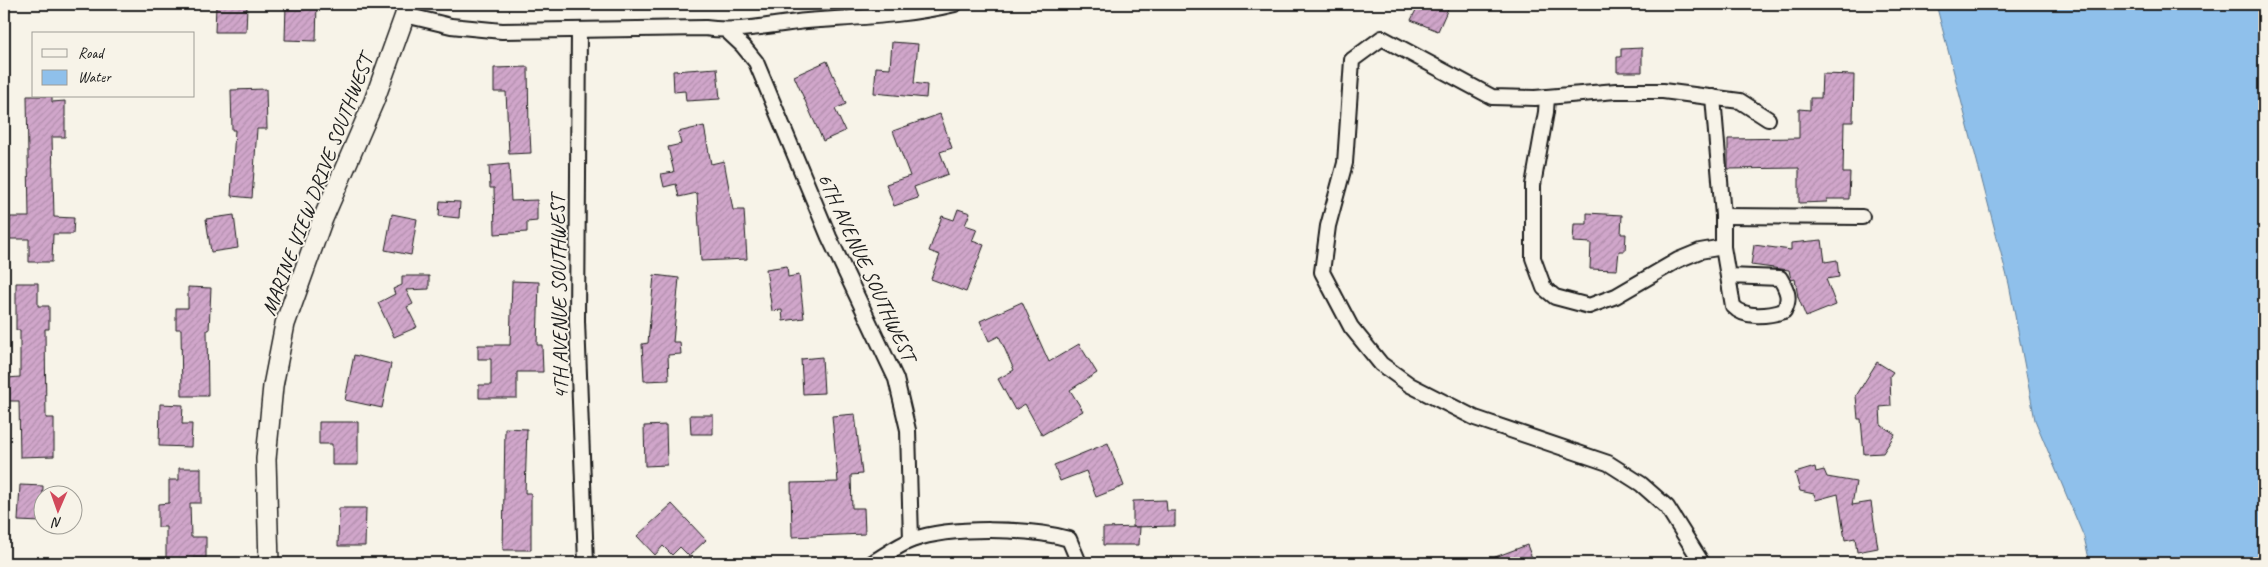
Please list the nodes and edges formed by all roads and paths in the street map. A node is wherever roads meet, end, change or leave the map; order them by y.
1 (955, 4) edge
2 (406, 9) edge
3 (579, 30) junction
4 (727, 31) junction
5 (1547, 97) junction
6 (1713, 97) junction
7 (1768, 119) dead end
8 (1723, 216) junction
9 (1862, 217) dead end
10 (1722, 247) junction
11 (1728, 276) dead end
12 (911, 540) junction
13 (269, 563) edge
14 (586, 563) edge
15 (872, 563) edge
16 (1079, 563) edge
17 (1702, 563) edge

1 - 4 street
2 - 3 street
2 - 13 street, MARINE VIEW DRIVE SOUTHWEST
3 - 4 street
3 - 14 street, 4TH AVENUE SOUTHWEST
4 - 12 street, 6TH AVENUE SOUTHWEST
5 - 6 street
5 - 10 street
5 - 17 street
6 - 7 street
6 - 8 street
8 - 9 street
8 - 10 street
10 - 11 street
12 - 15 street
12 - 16 street

